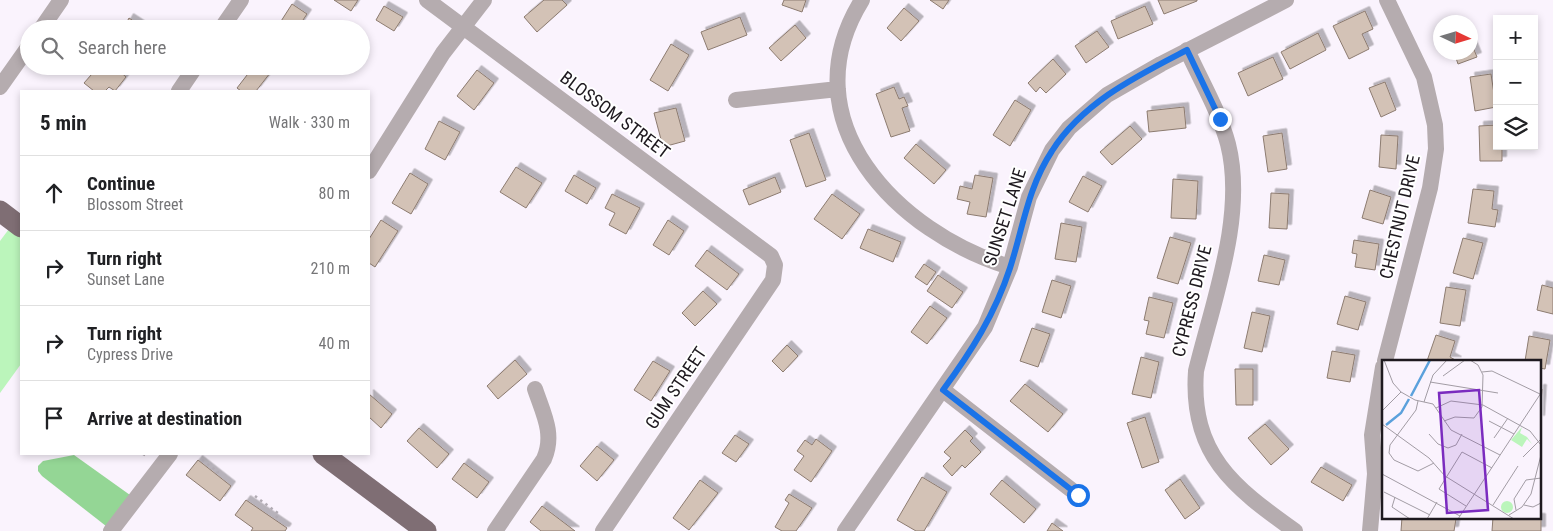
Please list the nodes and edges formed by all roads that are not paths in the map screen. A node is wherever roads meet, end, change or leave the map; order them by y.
1 (61, 0) edge
2 (241, 0) edge
3 (427, 0) edge
4 (484, 0) edge
5 (862, 0) edge
6 (1286, 0) edge
7 (1387, 0) edge
8 (47, 20) edge
9 (227, 20) edge
10 (462, 26) junction
11 (1187, 50) junction
12 (20, 59) edge
13 (190, 75) edge
14 (0, 87) edge
15 (838, 89) junction
16 (180, 90) edge
17 (736, 100) dead end
18 (370, 169) edge
19 (0, 211) edge
20 (20, 226) edge
21 (775, 265) joint
22 (1010, 267) junction
23 (1385, 360) edge
24 (1382, 374) edge
25 (535, 389) dead end
26 (943, 390) junction
27 (169, 455) edge
28 (324, 455) edge
29 (1078, 495) dead end
30 (111, 531) edge
31 (426, 531) edge
32 (495, 531) edge
33 (603, 531) edge
34 (845, 531) edge
35 (1295, 531) edge
36 (1370, 531) edge

1 - 8 street
2 - 9 street
3 - 10 street, BLOSSOM STREET
4 - 10 street
5 - 15 street
6 - 11 street, SUNSET LANE
7 - 23 street, CHESTNUT DRIVE
10 - 18 street
10 - 21 street, BLOSSOM STREET
11 - 22 street, SUNSET LANE
11 - 35 street, CYPRESS DRIVE
12 - 14 street
13 - 16 street
15 - 17 street
15 - 22 street
19 - 20 main road
21 - 33 street, GUM STREET
22 - 26 street, SUNSET LANE
24 - 36 street
25 - 32 street
26 - 29 street
26 - 34 street, SUNSET LANE
27 - 30 street
28 - 31 main road

